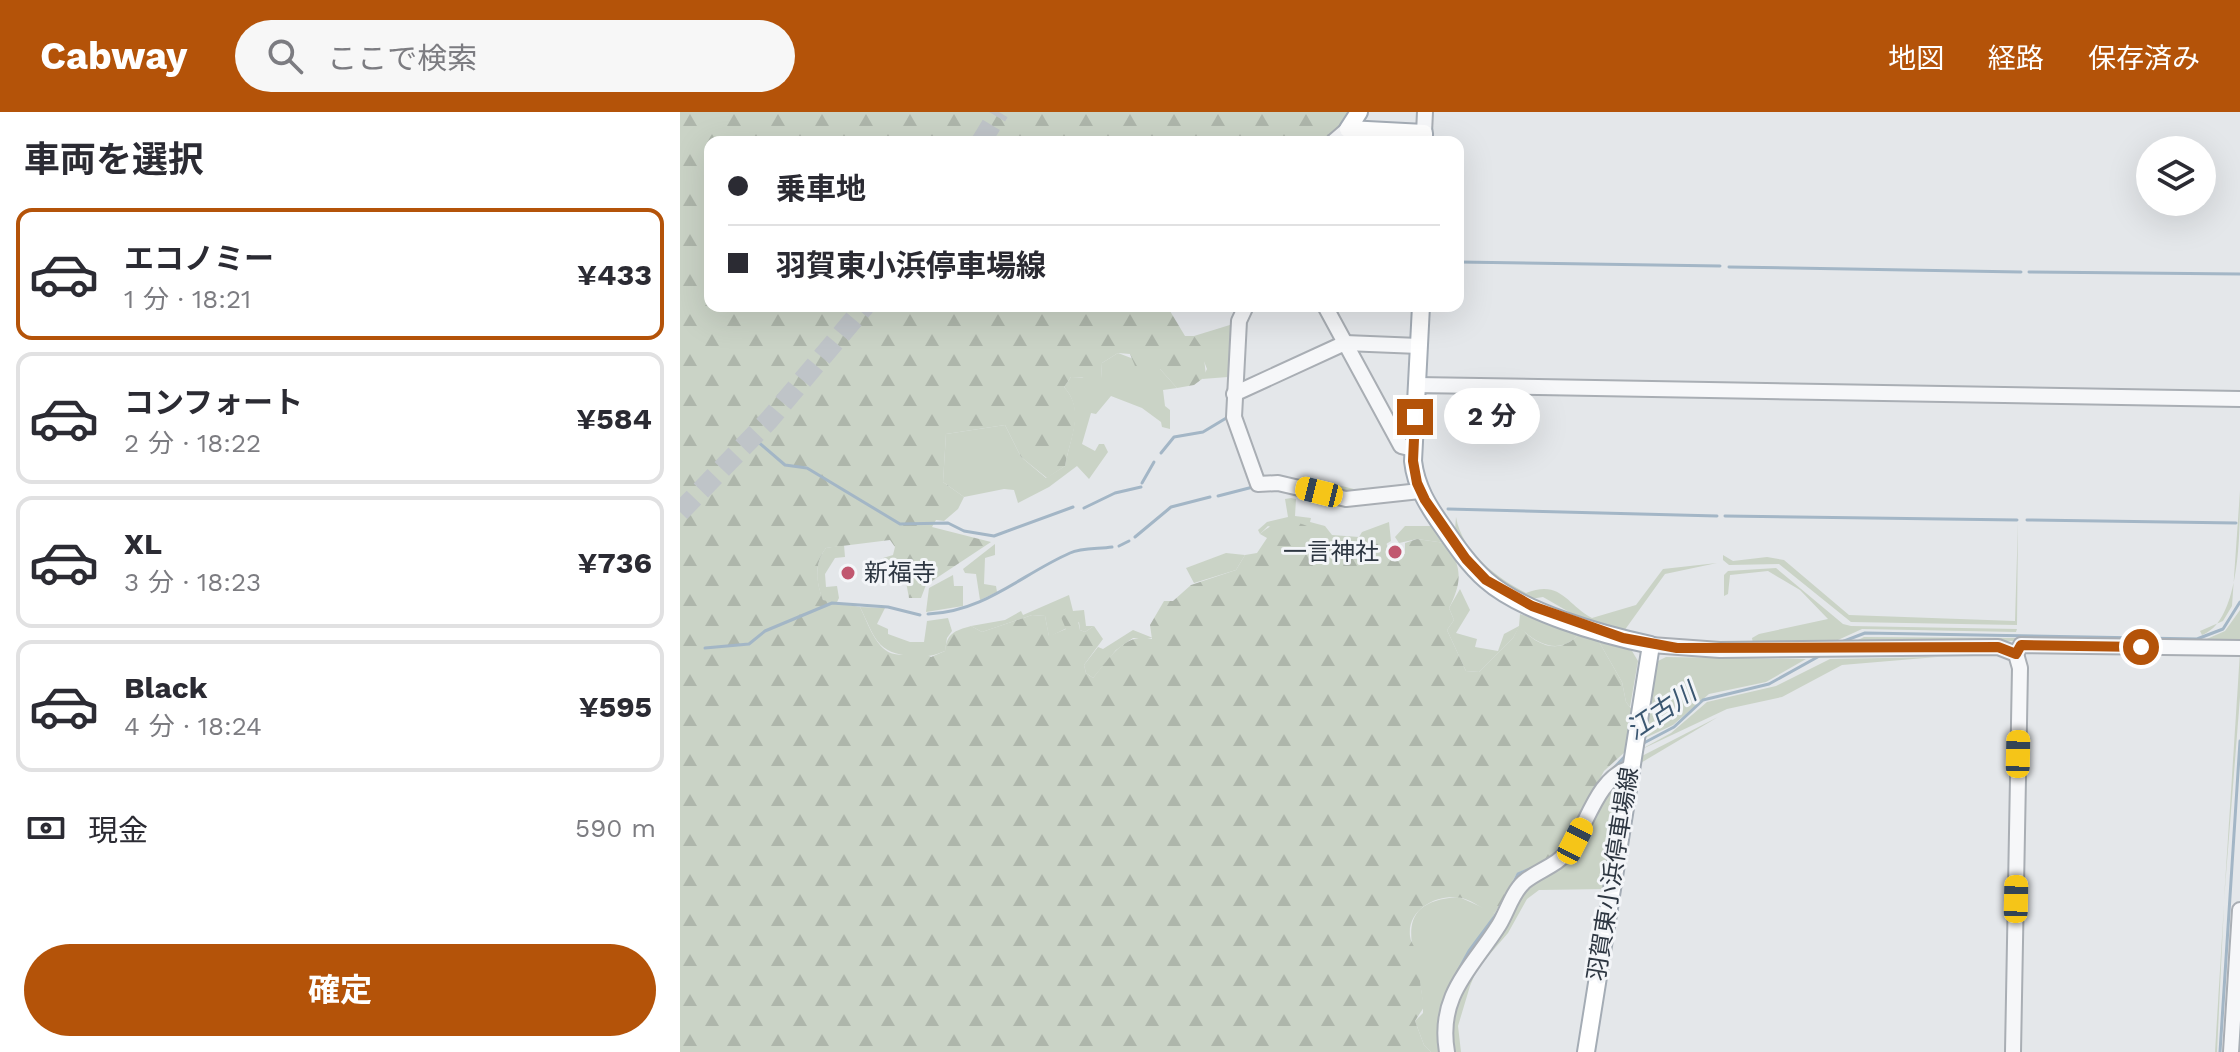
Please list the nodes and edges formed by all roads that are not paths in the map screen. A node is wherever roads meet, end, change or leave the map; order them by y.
1 (1359, 112) edge
2 (1425, 112) edge
3 (1348, 129) junction
4 (1340, 136) edge
5 (1414, 136) edge
6 (1424, 136) edge
7 (1243, 312) edge
8 (1328, 312) edge
9 (1421, 312) edge
10 (1345, 343) junction
11 (1419, 346) junction
12 (1417, 385) junction
13 (1234, 394) junction
14 (2240, 399) edge
15 (1413, 449) junction
16 (1420, 491) junction
17 (1651, 645) junction
18 (2240, 648) edge
19 (2016, 654) junction
20 (1632, 755) junction
21 (2240, 910) edge
22 (1447, 1052) edge
23 (1586, 1052) edge
24 (2013, 1052) edge
25 (2231, 1052) edge

1 - 3 main road
2 - 6 street
3 - 4 street
3 - 5 main road
7 - 13 street
8 - 10 street
9 - 11 main road
10 - 11 street
10 - 13 street
10 - 15 street
11 - 12 main road
12 - 14 street
12 - 15 main road
13 - 16 street
15 - 16 main road
16 - 17 main road
17 - 19 street
17 - 20 main road, 羽賀東小浜停車場線
18 - 19 street
19 - 24 street
20 - 22 street
20 - 23 main road, 羽賀東小浜停車場線
21 - 25 street

